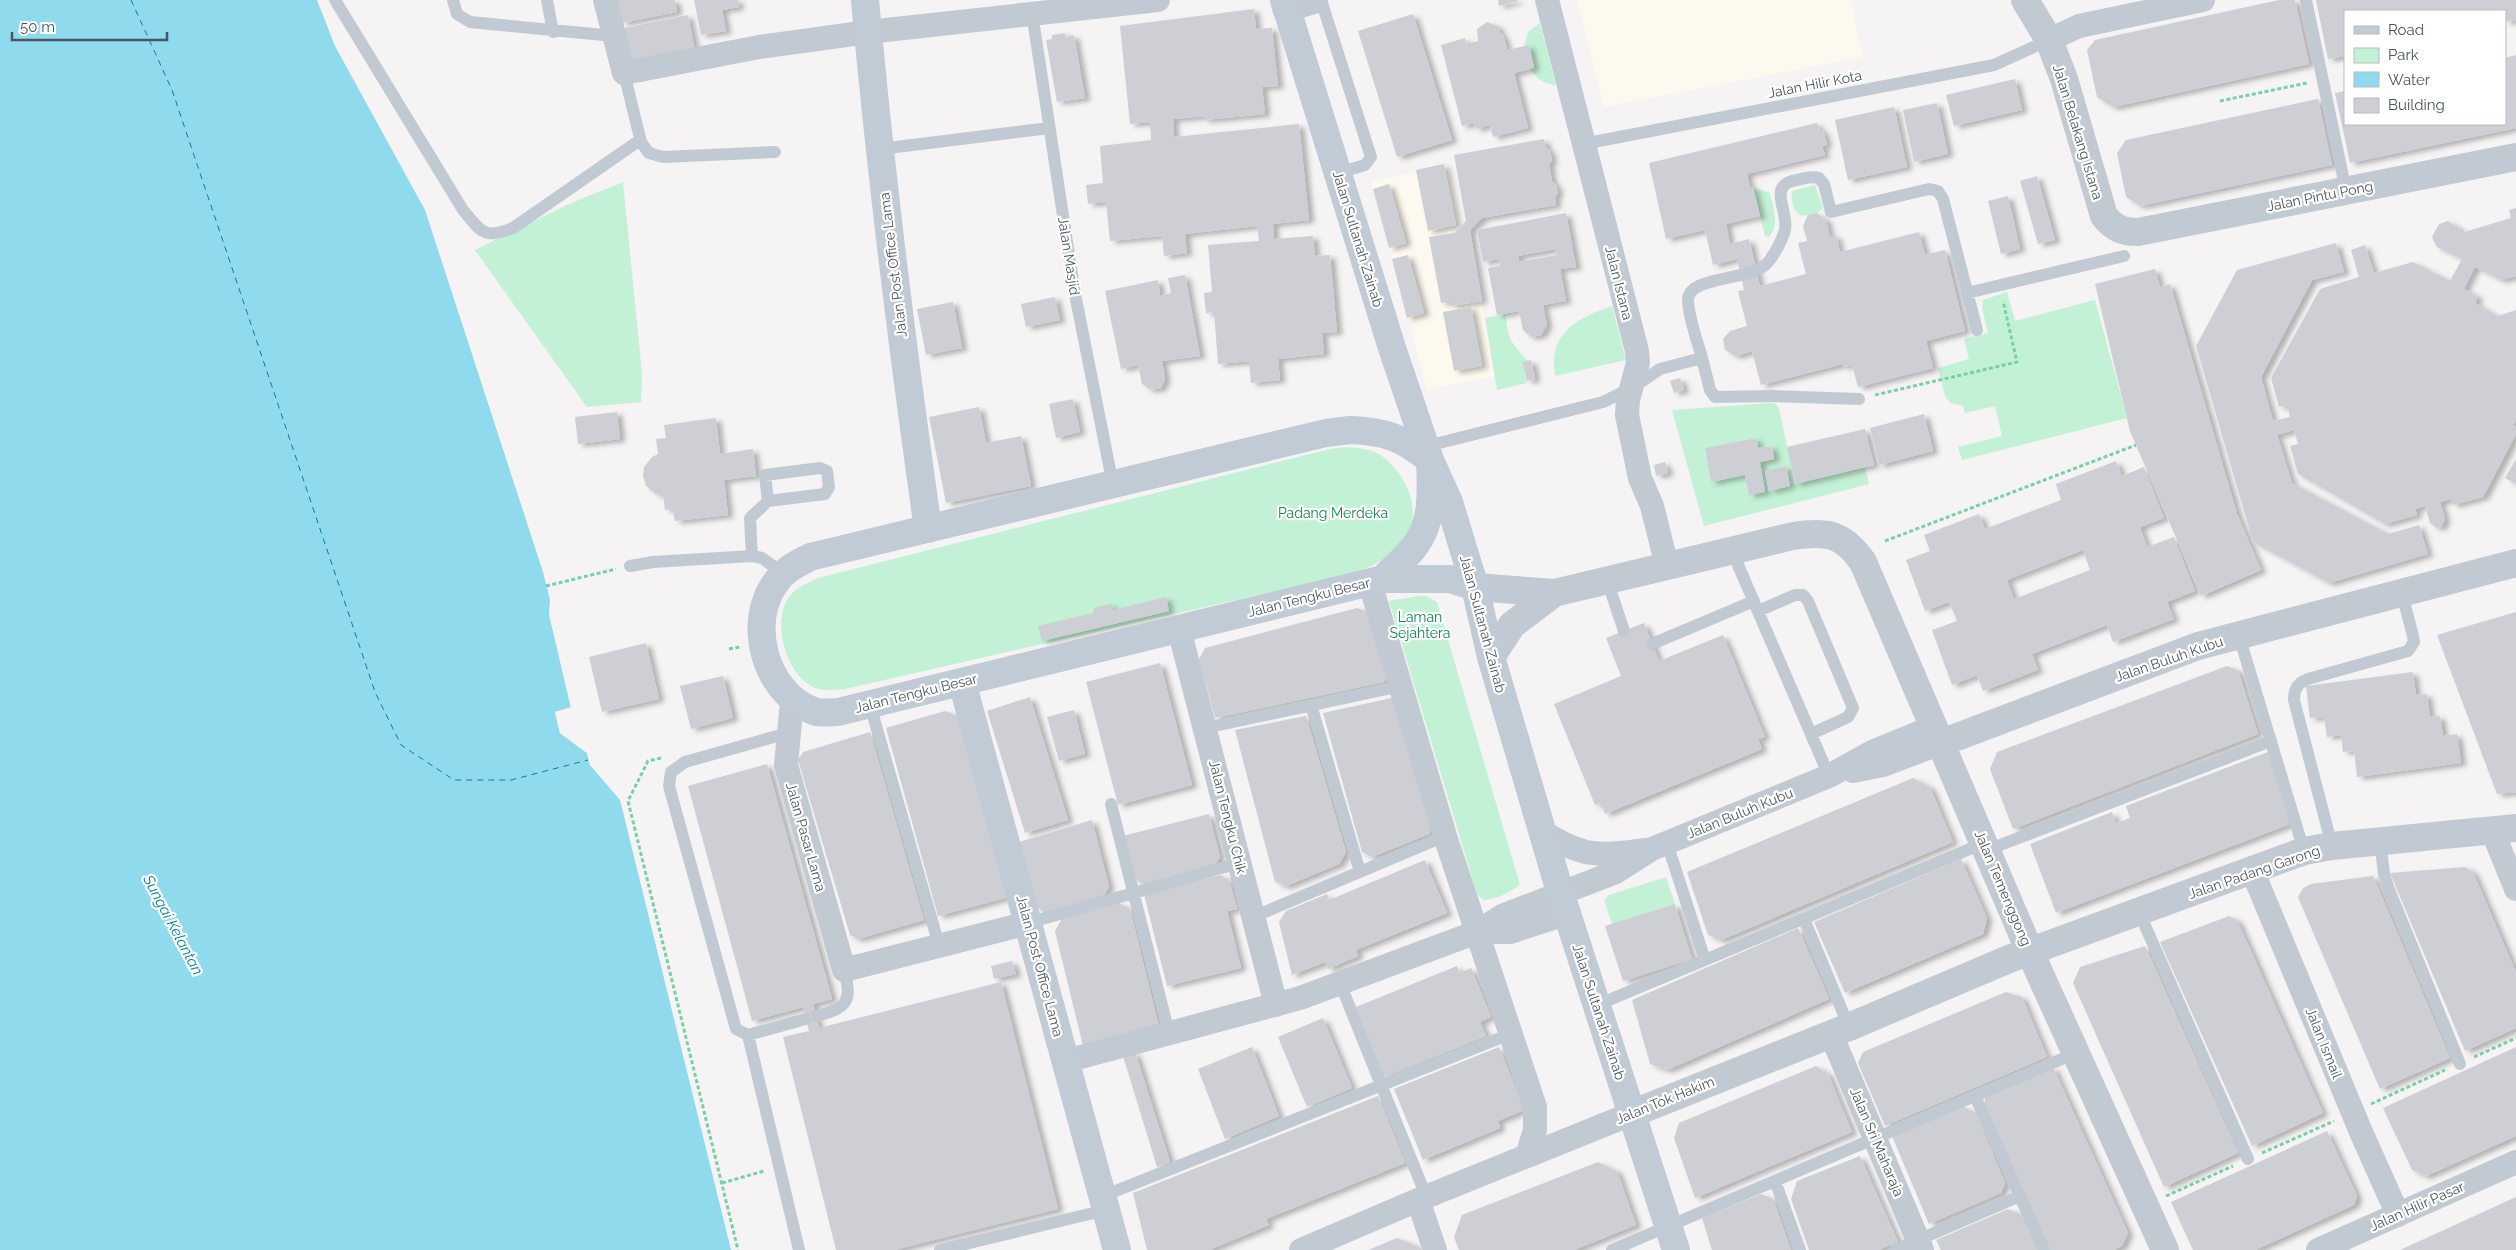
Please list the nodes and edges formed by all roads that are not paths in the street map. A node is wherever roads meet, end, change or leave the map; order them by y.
1 (335, 0) edge
2 (453, 0) edge
3 (547, 0) edge
4 (605, 0) edge
5 (865, 0) edge
6 (1158, 0) edge
7 (1314, 0) edge
8 (1321, 0) edge
9 (1547, 0) edge
10 (2025, 0) edge
11 (2203, 0) edge
12 (2306, 0) edge
13 (1285, 4) edge
14 (1034, 26) dead end
15 (553, 32) junction
16 (868, 32) junction
17 (614, 36) junction
18 (2048, 40) junction
19 (624, 73) junction
20 (1049, 128) junction
21 (640, 140) junction
22 (1584, 144) junction
23 (880, 149) junction
24 (775, 152) dead end
25 (2516, 157) edge
26 (1338, 174) junction
27 (2346, 191) junction
28 (2124, 244) junction
29 (1967, 293) junction
30 (1977, 330) dead end
31 (1702, 358) junction
32 (1632, 388) junction
33 (1859, 399) road end
34 (1429, 453) junction
35 (1113, 484) junction
36 (768, 501) junction
37 (928, 529) junction
38 (1732, 551) junction
39 (752, 556) junction
40 (2516, 563) edge
41 (630, 566) dead end
42 (1667, 566) junction
43 (784, 574) junction
44 (1607, 580) junction
45 (1376, 581) junction
46 (1475, 587) junction
47 (1554, 593) junction
48 (2402, 594) junction
49 (1756, 606) junction
50 (1180, 629) junction
51 (1624, 631) dead end
52 (2239, 636) junction
53 (1652, 644) dead end
54 (1491, 657) junction
55 (962, 682) junction
56 (1401, 686) junction
57 (792, 701) junction
58 (870, 705) junction
59 (1311, 705) junction
60 (1205, 728) junction
61 (788, 733) junction
62 (1811, 734) junction
63 (1937, 735) junction
64 (2271, 741) junction
65 (1829, 776) junction
66 (1111, 804) dead end
67 (2504, 829) edge
68 (1543, 832) junction
69 (1445, 836) junction
70 (2380, 841) junction
71 (1659, 846) junction
72 (2332, 846) junction
73 (1985, 847) junction
74 (2304, 851) junction
75 (1239, 863) junction
76 (2252, 870) junction
77 (1360, 872) junction
78 (2516, 889) edge
79 (1134, 893) junction
80 (1564, 904) junction
81 (2139, 912) junction
82 (1253, 917) junction
83 (1804, 919) junction
84 (1028, 923) junction
85 (1477, 932) junction
86 (939, 945) junction
87 (2030, 952) junction
88 (1705, 960) junction
89 (844, 970) junction
90 (1340, 983) junction
91 (1276, 1005) junction
92 (1597, 1006) junction
93 (1840, 1031) junction
94 (1169, 1033) junction
95 (1510, 1034) junction
96 (748, 1035) junction
97 (2076, 1053) junction
98 (1066, 1060) junction
99 (2460, 1064) road end
100 (1381, 1085) junction
101 (1975, 1096) junction
102 (1631, 1114) junction
103 (1875, 1138) junction
104 (1527, 1156) junction
105 (2248, 1159) road end
106 (2516, 1162) edge
107 (1775, 1181) junction
108 (2020, 1196) junction
109 (1422, 1198) junction
110 (1104, 1203) junction
111 (2398, 1215) junction
112 (1672, 1238) edge
113 (1920, 1245) edge
114 (2163, 1249) edge
115 (799, 1250) edge
116 (940, 1250) edge
117 (1117, 1250) edge
118 (1301, 1250) edge
119 (1435, 1250) edge
120 (1612, 1250) edge
121 (1800, 1250) edge
122 (1895, 1250) edge
123 (2044, 1250) edge
124 (2318, 1250) edge

1 - 21 lane
2 - 15 lane
3 - 15 lane
4 - 17 street
5 - 16 main road, Jalan Post Office Lama
6 - 16 street
7 - 13 street
8 - 26 lane
9 - 22 street, Jalan Istana
10 - 18 street, Jalan Belakang Istana
11 - 18 street
12 - 27 lane
13 - 26 main road, Jalan Sultanah Zainab
14 - 20 lane, Jalan Masjid
15 - 17 lane
16 - 19 street
16 - 23 main road, Jalan Post Office Lama
17 - 19 street
18 - 22 lane, Jalan Hilir Kota
18 - 28 street, Jalan Belakang Istana
19 - 21 lane
20 - 23 lane
20 - 35 lane, Jalan Masjid
21 - 24 lane
22 - 32 street, Jalan Istana
23 - 37 main road, Jalan Post Office Lama
25 - 27 street, Jalan Pintu Pong
26 - 34 main road, Jalan Sultanah Zainab
27 - 28 street, Jalan Pintu Pong
28 - 29 lane
29 - 30 lane
29 - 31 lane
31 - 32 lane
31 - 33 lane
32 - 34 lane
32 - 42 street, Jalan Istana
34 - 35 main road, Jalan Tengku Besar
34 - 45 main road, Jalan Tengku Besar
34 - 46 main road, Jalan Sultanah Zainab
35 - 37 main road, Jalan Tengku Besar
36 - 36 lane
36 - 39 lane
37 - 43 main road, Jalan Tengku Besar
38 - 42 street
38 - 49 lane
38 - 63 street, Jalan Temenggong
39 - 41 lane
39 - 43 lane
40 - 48 street, Jalan Buluh Kubu
42 - 44 street
43 - 57 main road, Jalan Tengku Besar
44 - 47 street
44 - 51 lane
45 - 46 main road
45 - 50 main road, Jalan Tengku Besar
45 - 56 street
46 - 47 street
46 - 54 main road, Jalan Sultanah Zainab
47 - 54 street
48 - 52 street, Jalan Buluh Kubu
48 - 72 lane
49 - 53 lane
49 - 62 lane
49 - 62 lane
50 - 55 main road, Jalan Tengku Besar
50 - 60 street, Jalan Tengku Chik
52 - 63 street, Jalan Buluh Kubu
52 - 64 lane
54 - 68 main road, Jalan Sultanah Zainab
55 - 58 main road, Jalan Tengku Besar
55 - 84 main road, Jalan Post Office Lama
56 - 59 lane
56 - 69 street
57 - 58 main road, Jalan Tengku Besar
57 - 61 street, Jalan Pasar Lama
58 - 86 lane
59 - 60 lane
59 - 77 lane
60 - 75 street, Jalan Tengku Chik
61 - 89 street, Jalan Pasar Lama
61 - 96 lane
62 - 65 lane
63 - 65 street, Jalan Buluh Kubu
63 - 73 street, Jalan Temenggong
64 - 73 lane
64 - 74 lane
65 - 71 street, Jalan Buluh Kubu
66 - 79 lane
67 - 70 street, Jalan Padang Garong
67 - 78 street
68 - 71 street, Jalan Buluh Kubu
68 - 80 main road, Jalan Sultanah Zainab
69 - 77 lane
69 - 85 street
70 - 72 street, Jalan Padang Garong
70 - 99 lane
71 - 80 street, Jalan Buluh Kubu
71 - 88 lane
72 - 74 street, Jalan Padang Garong
73 - 83 lane
73 - 87 street, Jalan Temenggong
74 - 76 street, Jalan Padang Garong
75 - 79 lane
75 - 82 street, Jalan Tengku Chik
76 - 81 street, Jalan Padang Garong
76 - 111 street, Jalan Ismail
77 - 82 lane
79 - 84 lane
79 - 94 lane
80 - 85 street
80 - 92 main road, Jalan Sultanah Zainab
81 - 87 street, Jalan Padang Garong
81 - 105 lane
82 - 91 street, Jalan Tengku Chik
83 - 88 lane
83 - 93 lane
84 - 86 street
84 - 98 main road, Jalan Post Office Lama
85 - 90 street
85 - 95 street
86 - 89 street
87 - 93 street, Jalan Tok Hakim
87 - 97 street, Jalan Temenggong
88 - 92 lane
89 - 96 lane
90 - 91 street
90 - 100 lane
91 - 94 street
92 - 102 main road, Jalan Sultanah Zainab
93 - 102 street, Jalan Tok Hakim
93 - 103 street, Jalan Sri Maharaja
94 - 98 street
95 - 100 lane
95 - 104 street
96 - 115 lane
97 - 101 lane
97 - 114 street, Jalan Temenggong
98 - 110 main road, Jalan Post Office Lama
100 - 109 lane
100 - 110 lane
101 - 103 lane
101 - 108 lane
102 - 104 street, Jalan Tok Hakim
102 - 112 main road, Jalan Sultanah Zainab
103 - 107 lane
103 - 113 street, Jalan Sri Maharaja
104 - 109 street, Jalan Tok Hakim
106 - 111 street, Jalan Hilir Pasar
107 - 112 lane
107 - 121 lane
108 - 113 lane
108 - 123 lane
109 - 118 street, Jalan Tok Hakim
109 - 119 street
110 - 116 lane
110 - 117 main road, Jalan Post Office Lama
111 - 124 street, Jalan Hilir Pasar
112 - 120 lane
113 - 122 lane

